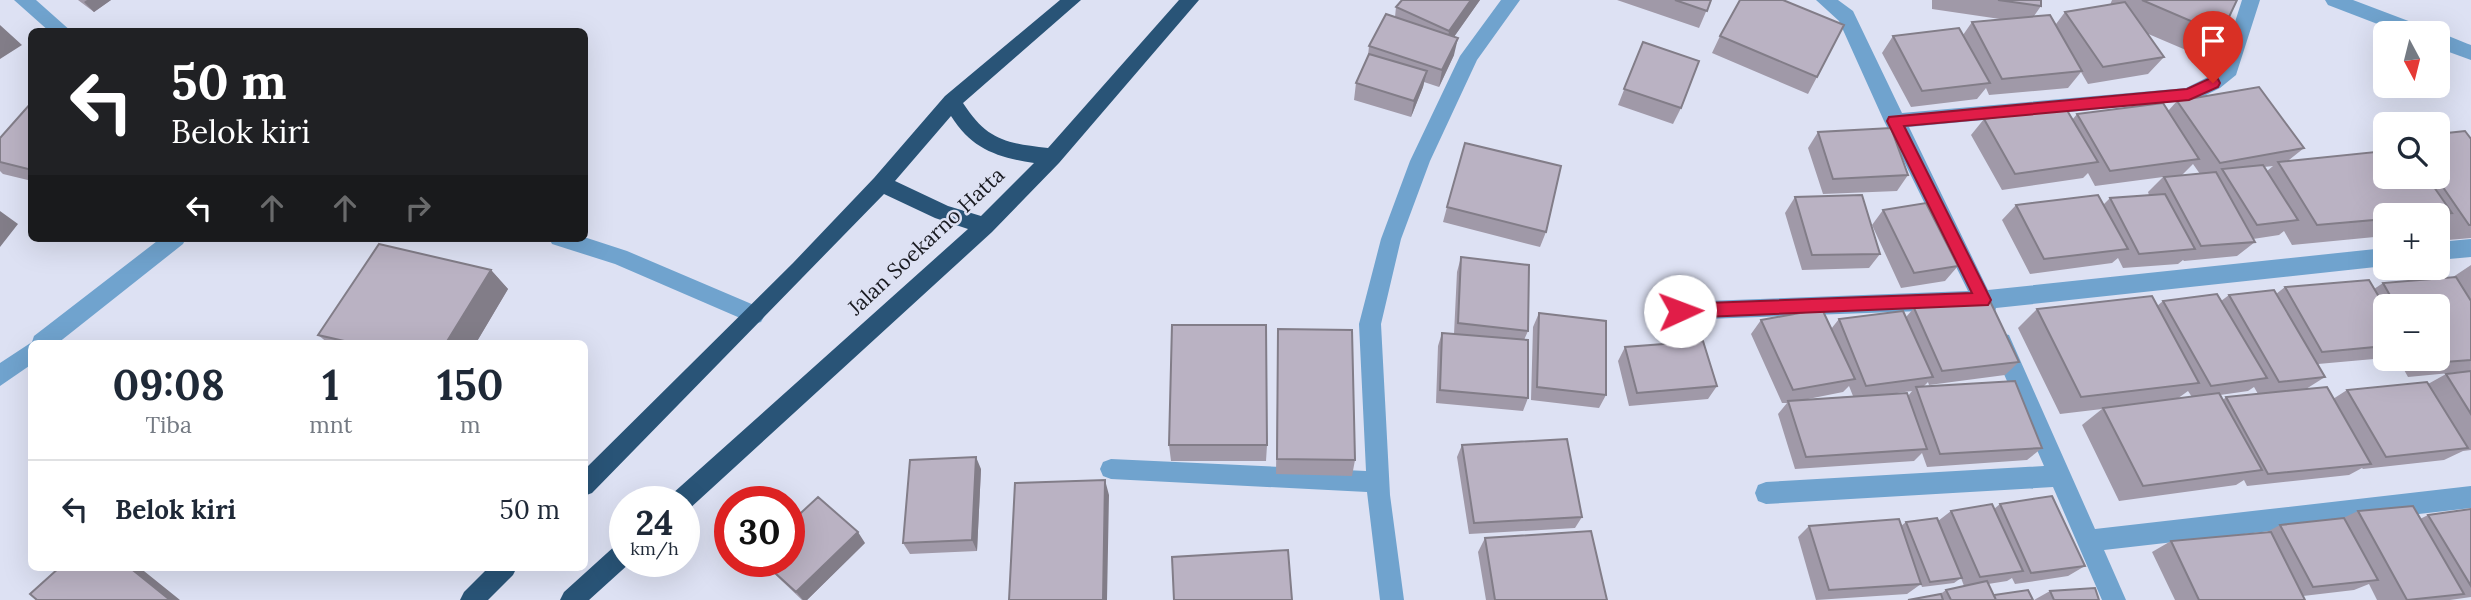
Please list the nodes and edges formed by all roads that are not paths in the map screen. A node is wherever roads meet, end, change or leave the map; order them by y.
1 (23, 0) edge
2 (1072, 0) edge
3 (1190, 0) edge
4 (1511, 0) edge
5 (1825, 0) edge
6 (2251, 0) edge
7 (2334, 0) edge
8 (2389, 21) edge
9 (58, 28) edge
10 (2450, 45) edge
11 (2471, 53) edge
12 (952, 101) junction
13 (1894, 121) junction
14 (1052, 157) junction
15 (881, 184) junction
16 (985, 226) junction
17 (171, 242) edge
18 (572, 242) edge
19 (2471, 248) edge
20 (2450, 250) edge
21 (2373, 258) edge
22 (1983, 300) junction
23 (1680, 311) dead end
24 (754, 315) junction
25 (46, 340) edge
26 (28, 354) edge
27 (0, 376) edge
28 (1111, 469) dead end
29 (2059, 476) junction
30 (588, 482) edge
31 (1378, 482) junction
32 (698, 486) edge
33 (1766, 493) dead end
34 (2471, 497) edge
35 (2089, 541) junction
36 (609, 566) edge
37 (501, 571) edge
38 (472, 600) edge
39 (572, 600) edge
40 (1392, 600) edge
41 (2114, 600) edge

1 - 9 street
2 - 12 highway
3 - 14 highway, Jalan Soekarno Hatta
4 - 31 street
5 - 13 street
6 - 13 street
7 - 8 street
10 - 11 street
12 - 14 highway
12 - 15 highway
13 - 22 street
14 - 16 highway, Jalan Soekarno Hatta
15 - 16 highway
15 - 24 highway
16 - 32 highway, Jalan Soekarno Hatta
17 - 25 street
18 - 24 street
19 - 20 street
21 - 22 street
22 - 23 street
22 - 29 street
24 - 30 highway
26 - 27 street
28 - 31 street
29 - 33 street
29 - 35 street
31 - 40 street
34 - 35 street
35 - 41 street
36 - 39 highway
37 - 38 highway

